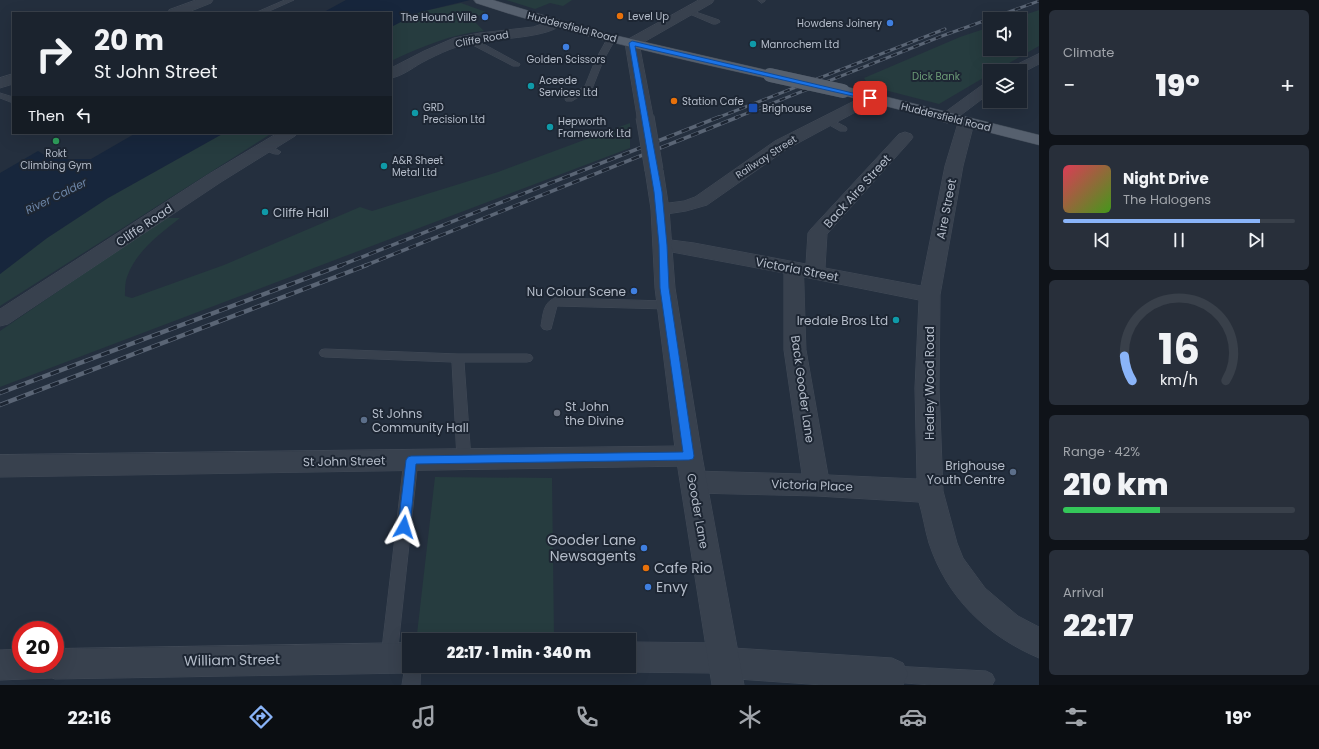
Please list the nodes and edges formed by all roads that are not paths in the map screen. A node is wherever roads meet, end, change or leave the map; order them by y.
1 (207, 0) edge
2 (291, 0) edge
3 (480, 0) edge
4 (708, 0) edge
5 (687, 11) junction
6 (177, 12) edge
7 (261, 12) edge
8 (716, 22) dead end
9 (554, 24) junction
10 (612, 38) junction
11 (468, 39) junction
12 (632, 43) junction
13 (1039, 58) edge
14 (516, 64) dead end
15 (1027, 64) edge
16 (392, 73) edge
17 (12, 78) edge
18 (0, 84) edge
19 (983, 91) edge
20 (0, 95) edge
21 (569, 98) dead end
22 (870, 98) junction
23 (12, 100) edge
24 (947, 118) junction
25 (827, 120) junction
26 (966, 123) junction
27 (844, 129) dead end
28 (288, 134) edge
29 (905, 137) dead end
30 (1039, 140) edge
31 (660, 209) junction
32 (663, 245) junction
33 (805, 270) junction
34 (930, 295) junction
35 (667, 306) junction
36 (0, 319) edge
37 (547, 326) dead end
38 (325, 353) dead end
39 (458, 358) junction
40 (527, 358) dead end
41 (689, 456) junction
42 (464, 459) junction
43 (411, 460) junction
44 (0, 466) edge
45 (694, 482) junction
46 (817, 485) junction
47 (930, 491) junction
48 (405, 633) edge
49 (1039, 643) edge
50 (636, 659) edge
51 (402, 660) edge
52 (64, 664) edge
53 (0, 665) edge
54 (12, 665) edge
55 (724, 668) edge
56 (408, 673) edge
57 (892, 674) joint
58 (986, 680) dead end
59 (411, 685) edge

1 - 6 street
2 - 7 lane
3 - 9 main road, Huddersfield Road
4 - 5 street
5 - 8 lane
5 - 12 street
9 - 10 main road, Huddersfield Road
9 - 11 street, Cliffe Road
10 - 12 main road, Huddersfield Road
10 - 21 lane
11 - 14 lane
11 - 16 street, Cliffe Road
12 - 22 main road, Huddersfield Road, bridge
12 - 31 street, Gooder Lane, bridge
13 - 15 street
17 - 18 street
19 - 24 street
20 - 23 lane
22 - 24 main road, Huddersfield Road
22 - 25 street, Railway Street
24 - 26 main road, Huddersfield Road
25 - 27 lane
25 - 31 street, Railway Street
26 - 30 main road, Huddersfield Road
26 - 34 street, Aire Street
28 - 36 street, Cliffe Road
29 - 33 street, Back Aire Street
31 - 32 street, Gooder Lane
32 - 33 street, Victoria Street
32 - 35 street, Gooder Lane
33 - 34 street, Victoria Street
33 - 46 street, Back Gooder Lane
34 - 47 street, Healey Wood Road
35 - 37 lane
35 - 41 street, Gooder Lane
38 - 39 lane
39 - 40 lane
39 - 42 lane
41 - 42 street, St John Street
41 - 45 street, Gooder Lane
42 - 43 street, St John Street
43 - 44 street, St John Street
43 - 48 lane
45 - 46 street, Victoria Place
45 - 55 street, Gooder Lane
46 - 47 street, Victoria Place
47 - 49 street, Healey Wood Road
50 - 55 street
51 - 52 street, William Street
53 - 54 street
55 - 57 street
56 - 59 lane
57 - 58 lane

